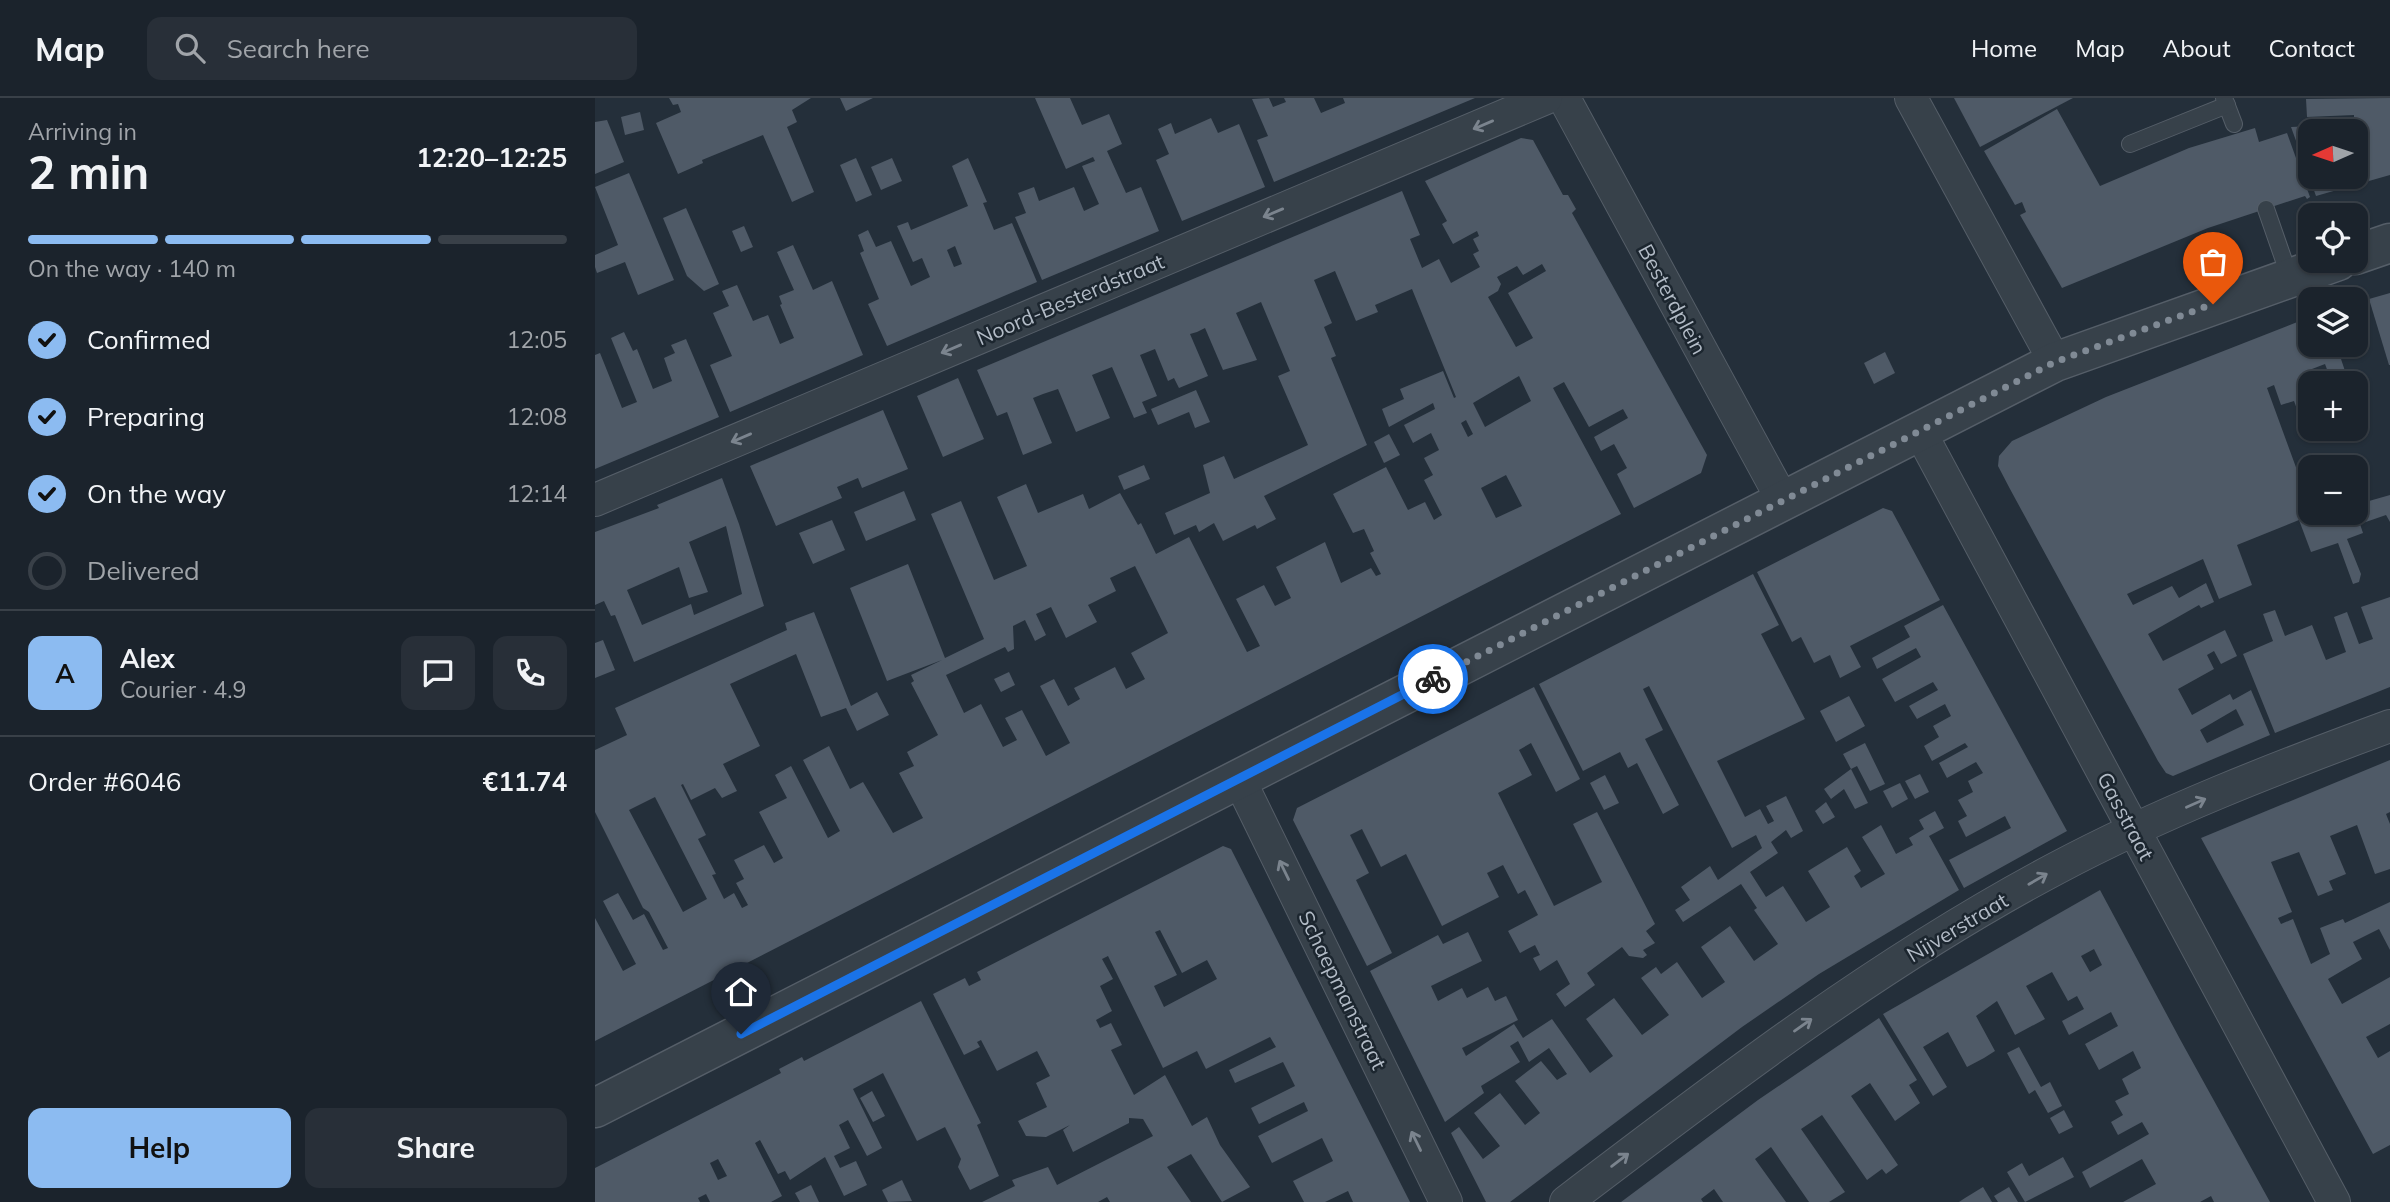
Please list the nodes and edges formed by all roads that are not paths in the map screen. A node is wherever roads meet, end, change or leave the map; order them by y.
1 (1546, 98) edge
2 (1565, 98) edge
3 (1910, 98) edge
4 (2225, 102) edge
5 (2234, 124) dead end
6 (2130, 144) dead end
7 (2266, 209) dead end
8 (2390, 243) edge
9 (2368, 251) edge
10 (2304, 273) edge
11 (2290, 278) junction
12 (2055, 362) junction
13 (1919, 430) junction
14 (1782, 499) junction
15 (595, 500) edge
16 (2390, 726) edge
17 (1239, 779) junction
18 (2133, 831) junction
19 (595, 1108) edge
20 (1446, 1202) edge
21 (1566, 1202) edge
22 (2334, 1202) edge

1 -> 15 street, Noord-Besterdstraat
2 - 14 street, Besterdplein
3 - 12 street
4 - 5 lane
4 - 6 lane
7 - 11 lane
8 - 9 street
10 - 11 street
11 - 12 street
12 - 13 street
13 - 14 street
13 - 18 street, Gasstraat
14 - 17 street
18 -> 16 street, Nijverstraat
17 - 19 street
20 -> 17 street, Schaepmanstraat
21 -> 18 street, Nijverstraat
18 - 22 street, Gasstraat

